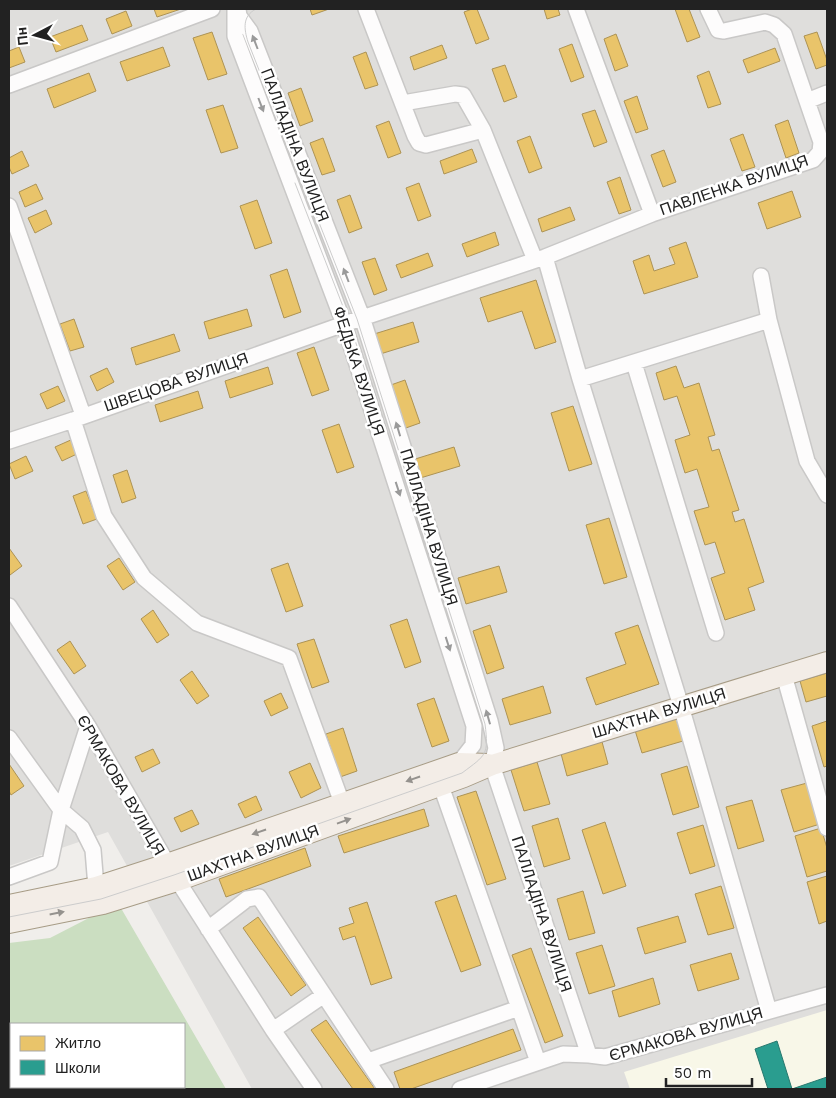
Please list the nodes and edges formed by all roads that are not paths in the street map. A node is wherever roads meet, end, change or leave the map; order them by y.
1 (212, 9) edge
2 (236, 9) edge
3 (366, 9) edge
4 (576, 9) edge
5 (708, 9) edge
6 (9, 85) edge
7 (827, 94) edge
8 (808, 100) junction
9 (403, 103) junction
10 (483, 130) junction
11 (9, 206) edge
12 (652, 214) junction
13 (540, 259) junction
14 (761, 276) dead end
15 (362, 317) junction
16 (769, 320) junction
17 (344, 324) junction
18 (634, 363) junction
19 (580, 379) junction
20 (78, 417) junction
21 (9, 440) edge
22 (827, 495) edge
23 (9, 606) edge
24 (716, 633) dead end
25 (827, 662) edge
26 (784, 675) junction
27 (681, 706) junction
28 (88, 726) junction
29 (9, 738) edge
30 (473, 745) junction
31 (459, 763) junction
32 (492, 764) junction
33 (441, 786) junction
34 (342, 803) junction
35 (61, 810) junction
36 (827, 828) edge
37 (172, 872) junction
38 (9, 876) edge
39 (100, 896) junction
40 (9, 905) edge
41 (9, 923) edge
42 (208, 929) junction
43 (324, 995) junction
44 (827, 995) edge
45 (519, 1008) junction
46 (769, 1010) junction
47 (272, 1030) junction
48 (589, 1055) junction
49 (368, 1061) junction
50 (538, 1062) junction
51 (314, 1089) edge
52 (386, 1089) edge
53 (460, 1089) edge

1 - 6 street
15 -> 2 street, ПАЛЛАДІНА ВУЛИЦЯ
2 -> 17 street, ФЕДЬКА ВУЛИЦЯ
3 - 9 street
4 - 12 street, ПАВЛЕНКА ВУЛИЦЯ
5 - 8 street, ПАВЛЕНКА ВУЛИЦЯ
7 - 8 street
8 - 12 street, ПАВЛЕНКА ВУЛИЦЯ
9 - 10 street
9 - 10 street
10 - 13 street
11 - 20 street
12 - 13 street, ПАВЛЕНКА ВУЛИЦЯ
13 - 15 street, ПАВЛЕНКА ВУЛИЦЯ
13 - 19 street
14 - 16 street
15 - 17 street, ПАВЛЕНКА ВУЛИЦЯ
32 -> 15 street, ПАЛЛАДІНА ВУЛИЦЯ
16 - 18 street
16 - 22 street
17 - 20 street, ШВЕЦОВА ВУЛИЦЯ
17 -> 30 street, ФЕДЬКА ВУЛИЦЯ
18 - 19 street
18 - 24 street
19 - 27 street
20 - 21 street, ШВЕЦОВА ВУЛИЦЯ
20 - 34 street
23 - 28 street, ЄРМАКОВА ВУЛИЦЯ
25 - 26 main road, ШАХТНА ВУЛИЦЯ
26 - 27 main road, ШАХТНА ВУЛИЦЯ
26 - 36 street
27 - 32 main road, ШАХТНА ВУЛИЦЯ
27 - 46 street
28 - 35 street
28 - 37 street, ЄРМАКОВА ВУЛИЦЯ
29 - 35 street
30 - 31 street
30 - 32 street
31 - 32 main road, ШАХТНА ВУЛИЦЯ
31 -> 34 main road, ШАХТНА ВУЛИЦЯ
32 - 33 main road, ШАХТНА ВУЛИЦЯ
32 - 48 street, ПАЛЛАДІНА ВУЛИЦЯ
37 -> 33 main road, ШАХТНА ВУЛИЦЯ
33 - 45 street
34 -> 37 main road, ШАХТНА ВУЛИЦЯ
35 - 38 street
35 - 39 street
37 - 39 main road, ШАХТНА ВУЛИЦЯ
37 - 42 street, ЄРМАКОВА ВУЛИЦЯ
39 - 40 main road, ШАХТНА ВУЛИЦЯ
41 -> 39 main road, ШАХТНА ВУЛИЦЯ
42 - 43 street
42 - 47 street, ЄРМАКОВА ВУЛИЦЯ
43 - 47 street
43 - 49 street
44 - 46 street, ЄРМАКОВА ВУЛИЦЯ
45 - 49 street
45 - 50 street
46 - 48 street, ЄРМАКОВА ВУЛИЦЯ
47 - 51 street, ЄРМАКОВА ВУЛИЦЯ
48 - 50 street, ЄРМАКОВА ВУЛИЦЯ
49 - 52 street
50 - 53 street, ЄРМАКОВА ВУЛИЦЯ

